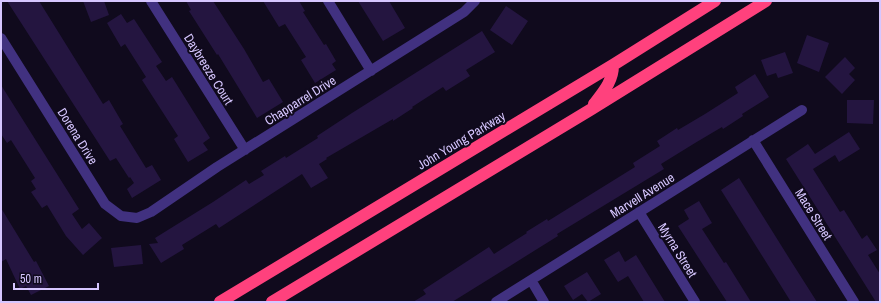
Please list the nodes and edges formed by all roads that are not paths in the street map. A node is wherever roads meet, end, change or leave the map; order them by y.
1 (151, 1) edge
2 (328, 1) edge
3 (475, 1) edge
4 (715, 1) edge
5 (766, 1) edge
6 (1, 38) edge
7 (613, 65) junction
8 (371, 71) junction
9 (590, 110) junction
10 (802, 110) dead end
11 (753, 140) junction
12 (245, 150) junction
13 (151, 212) joint
14 (639, 212) junction
15 (531, 280) junction
16 (220, 302) edge
17 (272, 302) edge
18 (496, 302) edge
19 (544, 302) edge
20 (695, 302) edge
21 (854, 302) edge

1 - 12 street, Daybreeze Court
2 - 8 street
3 - 8 street, Chapparrel Drive
4 - 7 highway, John Young Parkway
5 - 9 highway
6 - 13 street, Dorena Drive
7 - 9 highway
7 - 16 highway, John Young Parkway
8 - 12 street, Chapparrel Drive
9 - 17 highway
10 - 11 street, Marvell Avenue
11 - 14 street, Marvell Avenue
11 - 21 street, Mace Street
12 - 13 street, Chapparrel Drive
14 - 15 street, Marvell Avenue
14 - 20 street, Myrna Street
15 - 18 street, Marvell Avenue
15 - 19 street

